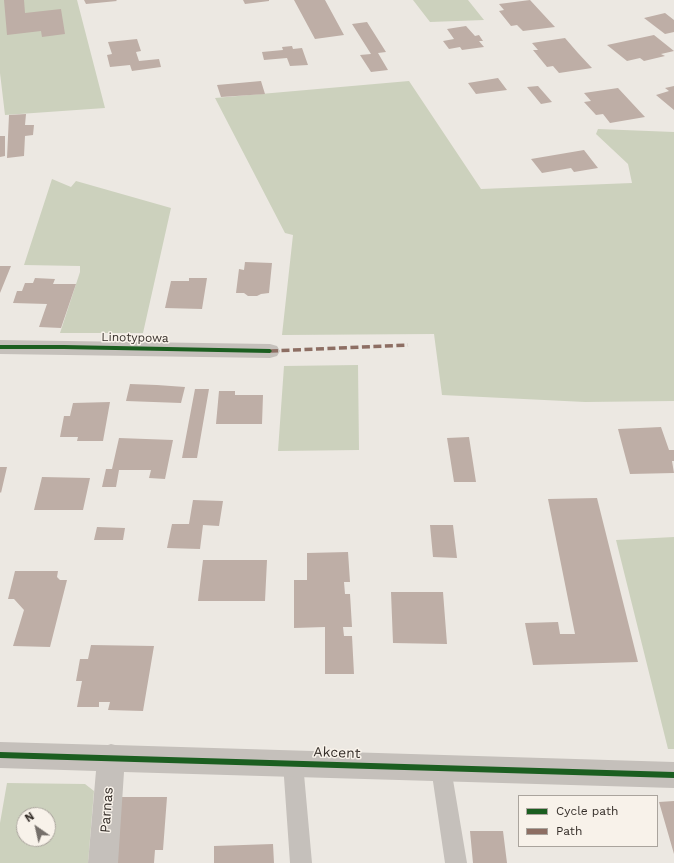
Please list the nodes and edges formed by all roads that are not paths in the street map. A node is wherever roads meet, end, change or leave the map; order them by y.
1 (0, 347) edge
2 (270, 351) dead end
3 (0, 755) edge
4 (112, 758) junction
5 (293, 763) junction
6 (441, 768) junction
7 (674, 775) edge
8 (103, 863) edge
9 (301, 863) edge
10 (456, 863) edge

1 - 2 street, Linotypowa
3 - 4 street, Akcent
4 - 5 street, Akcent
4 - 8 street, Parnas
5 - 6 street, Akcent
5 - 9 lane
6 - 7 street, Akcent
6 - 10 lane

